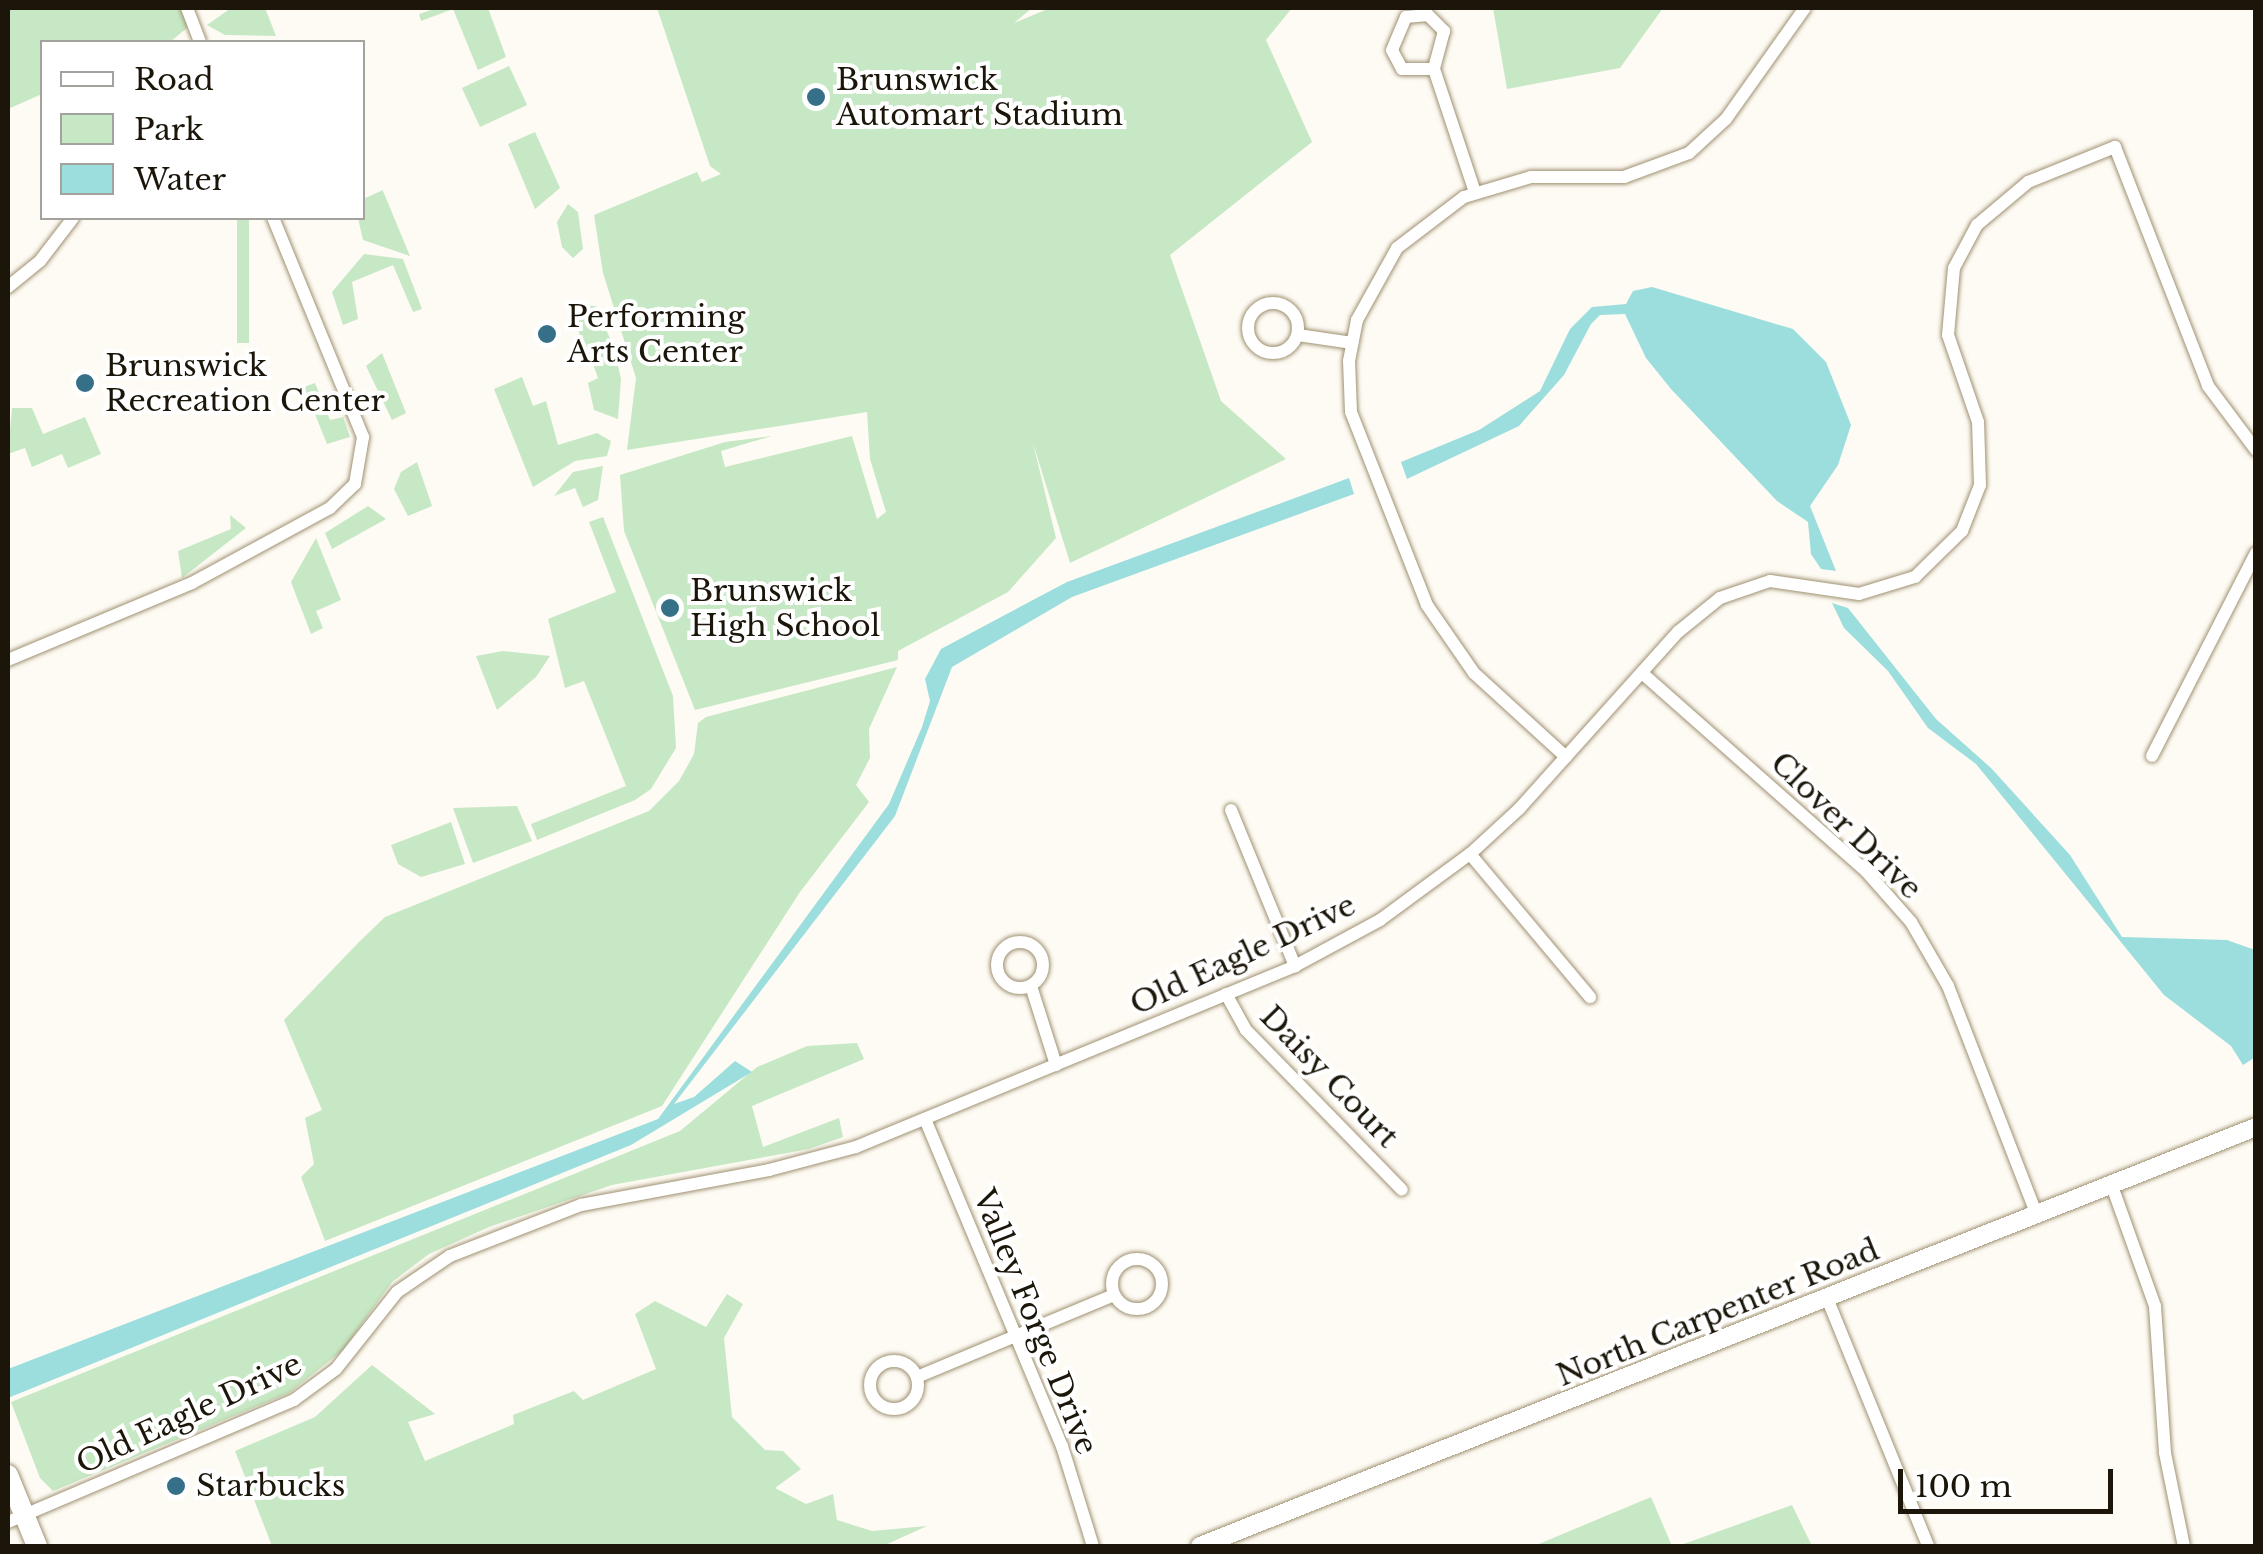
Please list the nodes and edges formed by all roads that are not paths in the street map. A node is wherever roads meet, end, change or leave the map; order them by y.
1 (188, 8) edge
2 (1805, 8) edge
3 (199, 40) edge
4 (1434, 70) junction
5 (1475, 192) junction
6 (72, 220) edge
7 (274, 220) edge
8 (8, 287) edge
9 (1298, 335) junction
10 (1352, 344) junction
11 (2256, 450) edge
12 (2256, 553) edge
13 (8, 660) edge
14 (1642, 672) junction
15 (2152, 756) dead end
16 (1566, 758) junction
17 (1231, 810) dead end
18 (1470, 854) junction
19 (1295, 966) junction
20 (1031, 986) dead end
21 (1226, 994) junction
22 (1590, 997) dead end
23 (1056, 1065) junction
24 (925, 1119) junction
25 (2256, 1128) edge
26 (2112, 1186) junction
27 (1402, 1190) dead end
28 (2037, 1215) junction
29 (1114, 1294) dead end
30 (1827, 1298) junction
31 (1015, 1336) junction
32 (917, 1378) dead end
33 (8, 1474) edge
34 (16, 1519) edge
35 (37, 1546) edge
36 (1093, 1546) edge
37 (1200, 1546) edge
38 (1928, 1546) edge
39 (2184, 1546) edge

1 - 3 street
2 - 5 street
4 - 4 street
4 - 5 street
5 - 10 street
6 - 8 street
7 - 13 street
9 - 9 street
9 - 10 street
10 - 16 street
11 - 14 street, Old Eagle Drive
12 - 15 street
14 - 16 street, Old Eagle Drive
14 - 28 street, Clover Drive
16 - 18 street, Old Eagle Drive
17 - 19 street
18 - 19 street, Old Eagle Drive
18 - 22 street
19 - 21 street, Old Eagle Drive
20 - 23 street
21 - 23 street, Old Eagle Drive
21 - 27 street, Daisy Court
23 - 24 street, Old Eagle Drive
24 - 31 street, Valley Forge Drive
24 - 34 street, Old Eagle Drive
25 - 26 street, North Carpenter Road
26 - 28 street, North Carpenter Road
26 - 39 street
28 - 30 street, North Carpenter Road
29 - 31 street
30 - 37 street, North Carpenter Road
30 - 38 street
31 - 32 street
31 - 36 street, Valley Forge Drive
33 - 34 main road
34 - 35 main road

